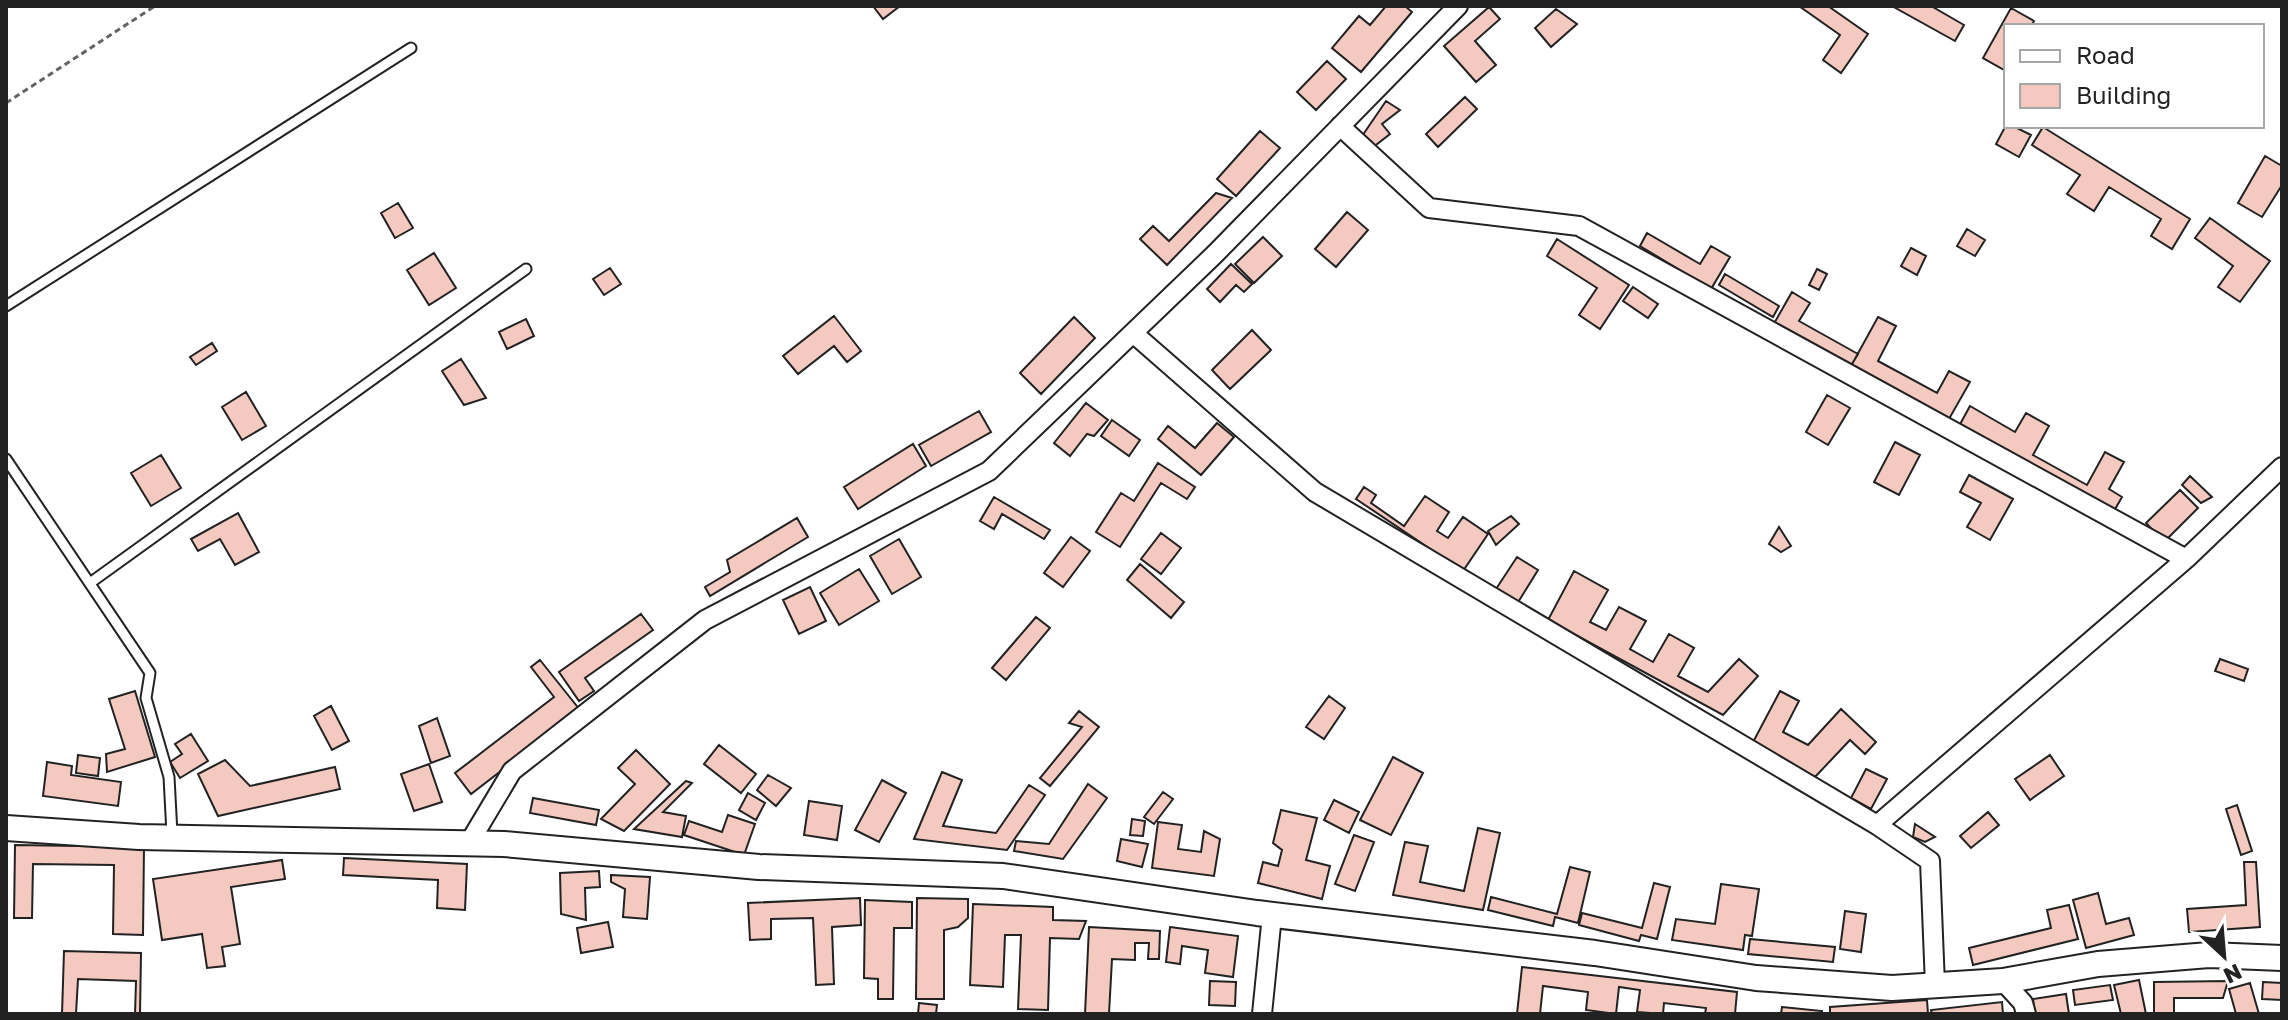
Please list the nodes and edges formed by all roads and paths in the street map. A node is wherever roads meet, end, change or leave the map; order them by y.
1 (155, 6) edge
2 (1458, 6) edge
3 (411, 48) dead end
4 (6, 103) edge
5 (1340, 126) junction
6 (526, 269) dead end
7 (6, 306) edge
8 (1133, 333) junction
9 (6, 459) edge
10 (2282, 467) edge
11 (2186, 559) junction
12 (90, 583) junction
13 (1877, 825) junction
14 (6, 828) edge
15 (173, 838) junction
16 (469, 843) junction
17 (1272, 915) junction
18 (2282, 958) edge
19 (2003, 981) junction
20 (1935, 985) junction
21 (1262, 1014) edge
22 (2026, 1014) edge

1 - 4 path
2 - 5 street
3 - 7 lane
5 - 8 street
5 - 11 street
6 - 12 lane
8 - 13 street
8 - 16 street
9 - 12 lane
10 - 11 street
11 - 13 street
12 - 15 lane
13 - 20 street
14 - 15 street
15 - 16 street
16 - 17 street
17 - 20 street
17 - 21 street
18 - 19 street
19 - 20 street
19 - 22 street

